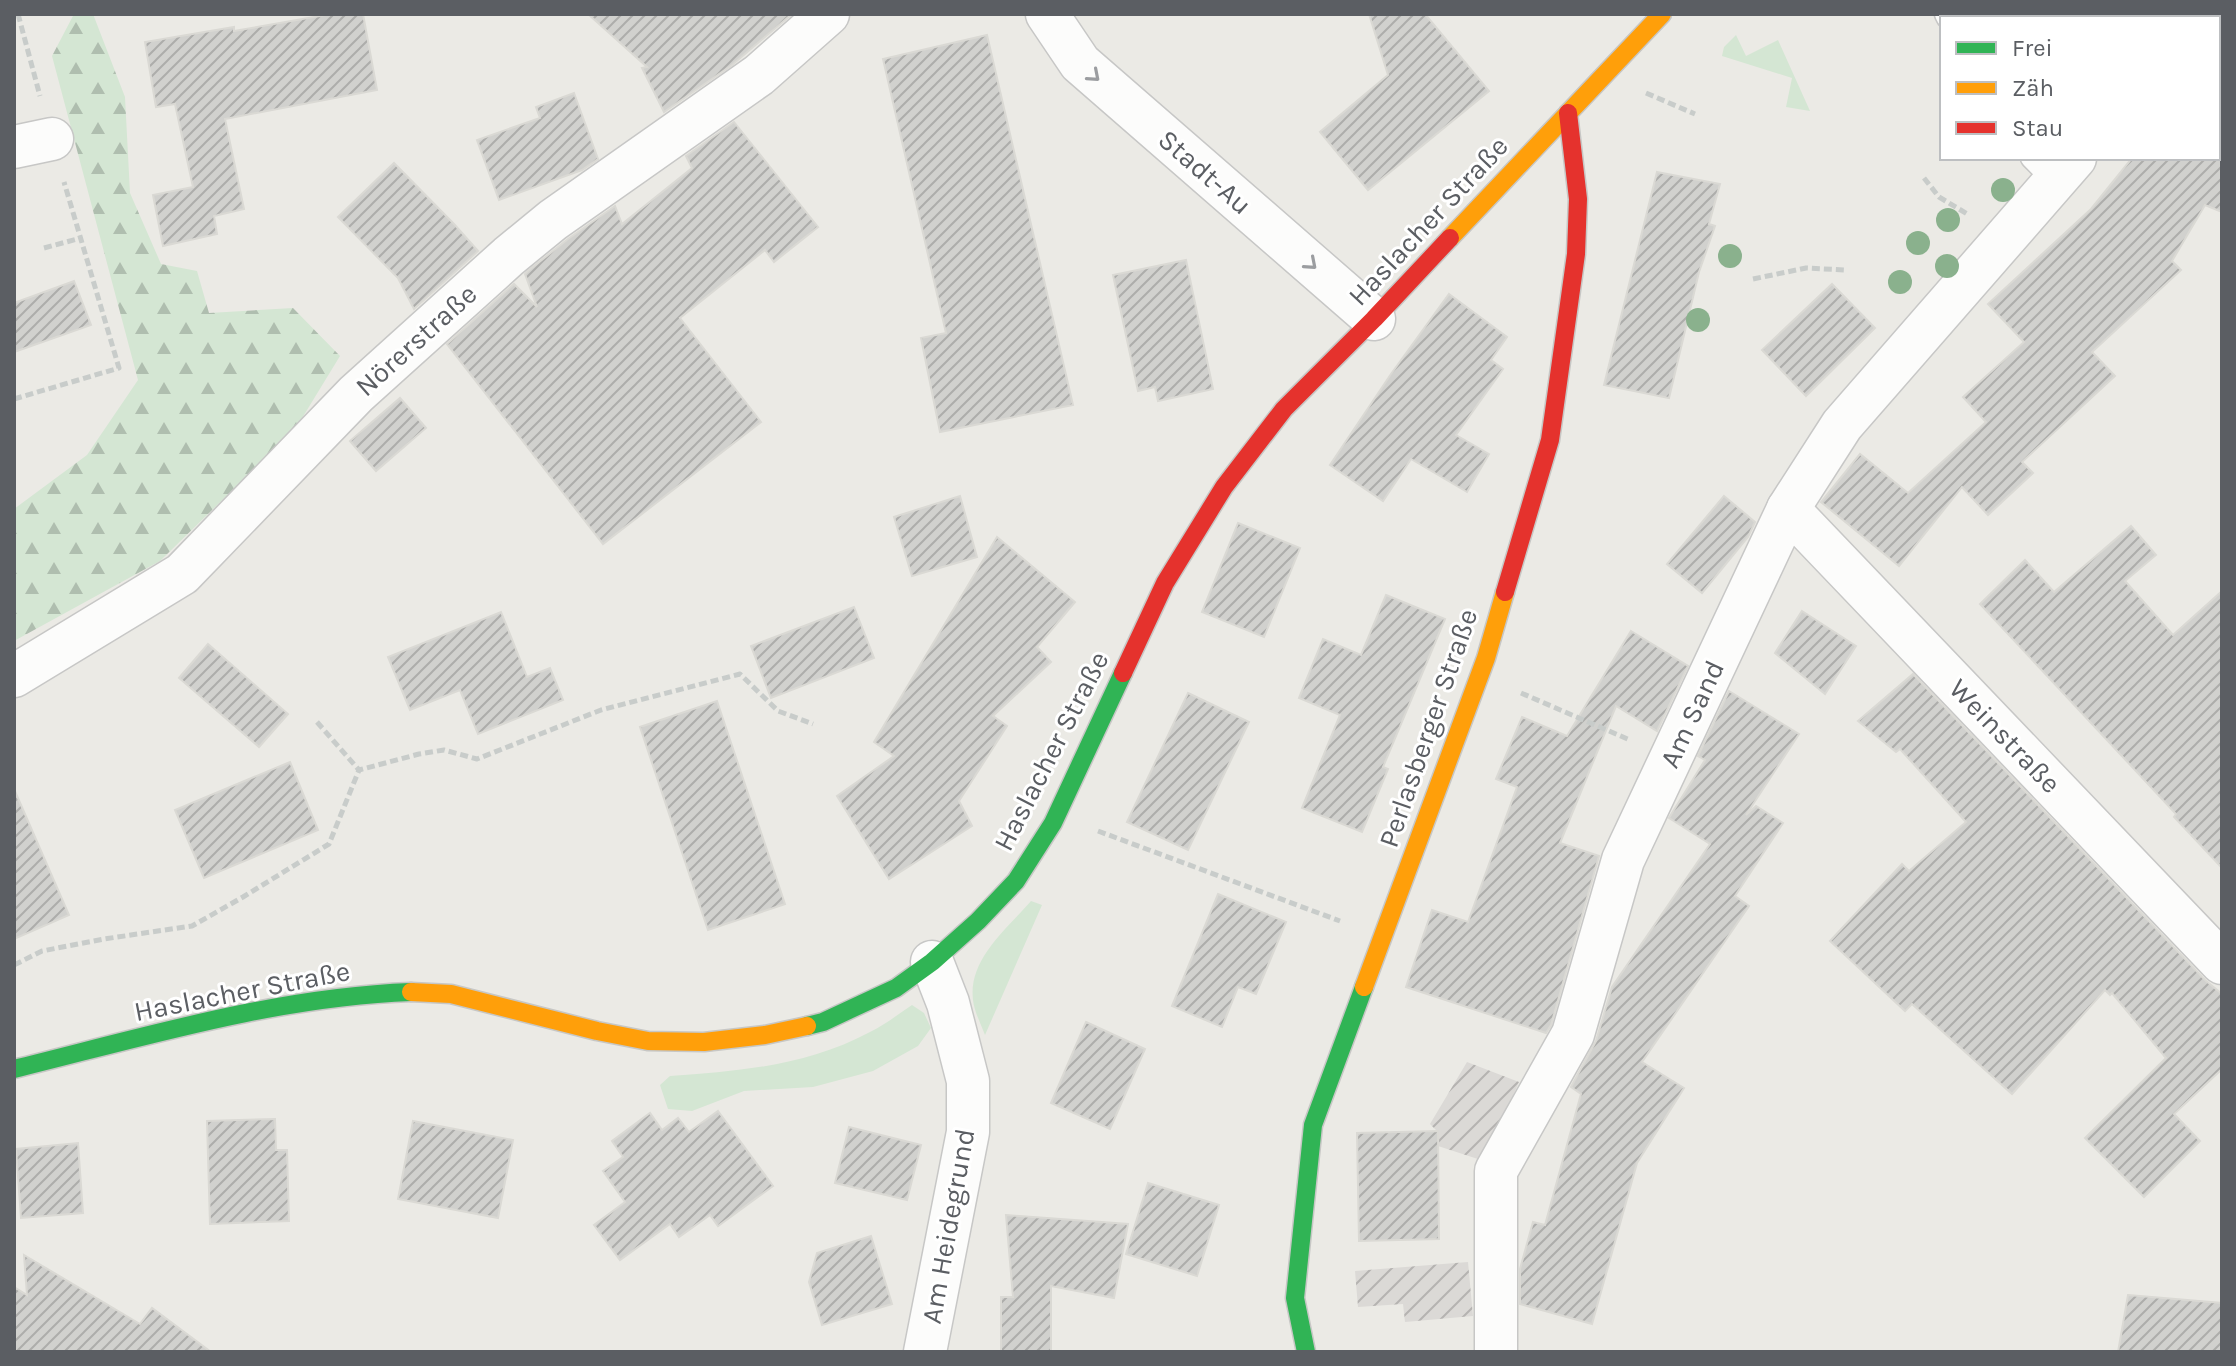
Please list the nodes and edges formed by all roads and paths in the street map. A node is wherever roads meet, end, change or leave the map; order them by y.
1 (18, 14) edge
2 (828, 14) edge
3 (1047, 14) edge
4 (1662, 14) edge
5 (1673, 106) dead end
6 (1568, 113) junction
7 (1695, 114) dead end
8 (36, 130) edge
9 (2053, 166) edge
10 (1924, 178) dead end
11 (81, 238) junction
12 (1998, 244) junction
13 (44, 248) dead end
14 (1844, 270) dead end
15 (1753, 279) dead end
16 (1374, 319) junction
17 (14, 399) edge
18 (1788, 509) junction
19 (14, 676) edge
20 (1508, 688) dead end
21 (317, 722) dead end
22 (813, 724) dead end
23 (1671, 758) junction
24 (359, 770) junction
25 (1056, 815) junction
26 (1330, 917) dead end
27 (932, 962) junction
28 (2222, 963) edge
29 (14, 965) edge
30 (14, 1069) edge
31 (925, 1352) edge
32 (1306, 1352) edge
33 (1496, 1352) edge

1 - 8 path
2 - 19 street, Nörerstraße
3 -> 16 street, Stadt-Au
4 - 6 street, Haslacher Straße
5 - 7 path
6 - 16 street, Haslacher Straße
6 - 32 street, Perlasberger Straße
8 - 11 path
9 - 12 street, Am Sand
10 - 12 path
11 - 13 path
11 - 17 path
12 - 18 street, Am Sand
14 - 15 path
16 - 25 street, Haslacher Straße
18 - 23 street, Am Sand
18 - 28 street, Weinstraße
20 - 23 path
21 - 24 path
22 - 24 path
23 - 33 street, Am Sand
24 - 29 path
25 - 26 path
25 - 27 street, Haslacher Straße
27 - 30 street, Haslacher Straße
27 - 31 street, Am Heidegrund

